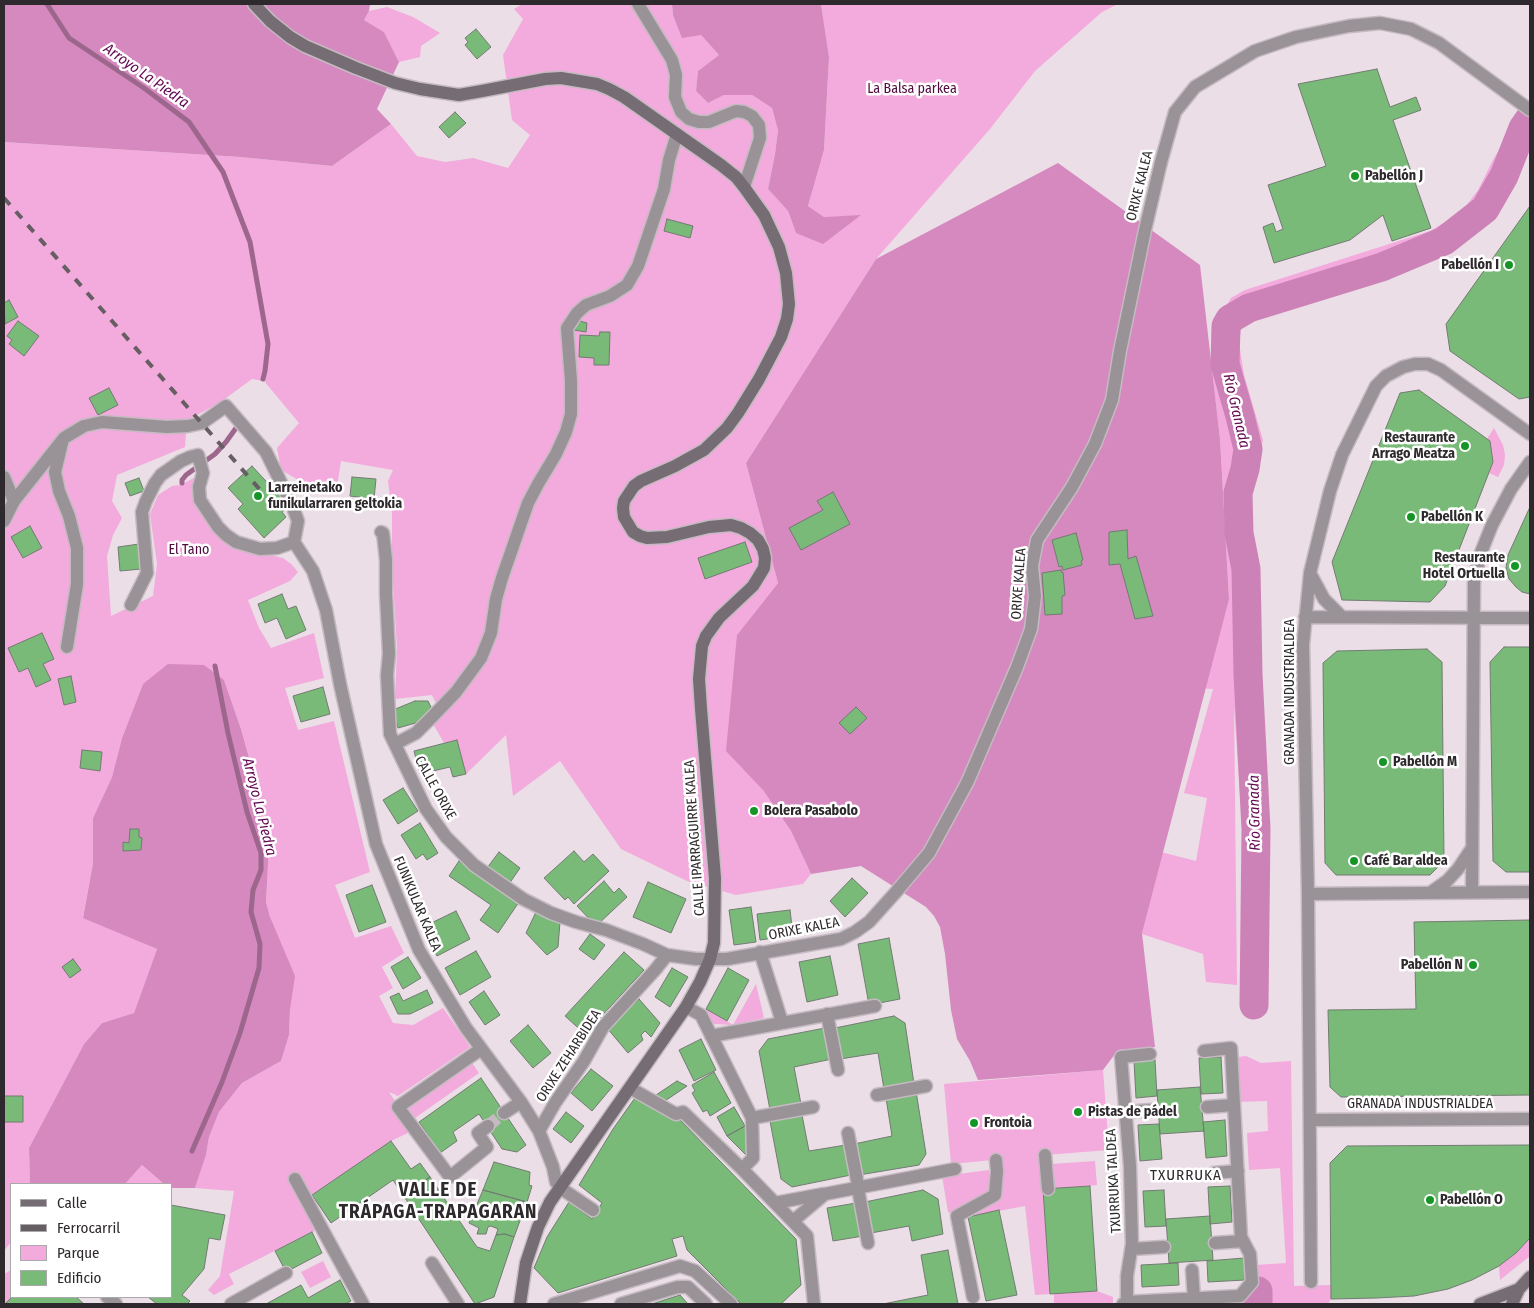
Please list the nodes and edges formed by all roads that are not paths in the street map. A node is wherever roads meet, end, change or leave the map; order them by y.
1 (254, 4) edge
2 (638, 4) edge
3 (1530, 110) edge
4 (677, 134) junction
5 (744, 187) junction
6 (1530, 434) edge
7 (64, 438) junction
8 (1530, 462) edge
9 (4, 477) edge
10 (14, 501) junction
11 (4, 521) edge
12 (381, 532) dead end
13 (294, 542) junction
14 (1310, 574) junction
15 (131, 605) dead end
16 (1305, 617) junction
17 (1342, 617) junction
18 (1474, 617) junction
19 (1530, 618) edge
20 (67, 647) dead end
21 (395, 744) junction
22 (1472, 848) junction
23 (1472, 892) junction
24 (1530, 892) edge
25 (1430, 893) junction
26 (1308, 894) junction
27 (760, 952) junction
28 (667, 955) junction
29 (710, 958) junction
30 (875, 1006) dead end
31 (686, 1007) junction
32 (827, 1014) junction
33 (782, 1022) junction
34 (711, 1036) junction
35 (481, 1049) junction
36 (1204, 1051) dead end
37 (1150, 1054) dead end
38 (838, 1070) dead end
39 (926, 1086) dead end
40 (630, 1088) junction
41 (877, 1095) dead end
42 (521, 1102) junction
43 (1234, 1105) junction
44 (813, 1107) dead end
45 (1206, 1107) dead end
46 (1152, 1110) dead end
47 (1125, 1112) junction
48 (504, 1113) tunnel mouth
49 (752, 1118) junction
50 (1530, 1119) edge
51 (1310, 1120) junction
52 (488, 1126) tunnel mouth
53 (539, 1131) junction
54 (848, 1133) dead end
55 (1045, 1155) dead end
56 (996, 1160) dead end
57 (742, 1169) junction
58 (955, 1169) dead end
59 (1238, 1171) junction
60 (1214, 1173) dead end
61 (294, 1179) dead end
62 (857, 1180) dead end
63 (560, 1187) junction
64 (1048, 1189) dead end
65 (825, 1194) junction
66 (859, 1194) dead end
67 (775, 1203) junction
68 (593, 1210) dead end
69 (793, 1221) junction
70 (1243, 1240) junction
71 (1215, 1242) dead end
72 (868, 1243) dead end
73 (1164, 1247) dead end
74 (1131, 1249) junction
75 (432, 1263) dead end
76 (1192, 1270) dead end
77 (286, 1273) dead end
78 (1530, 1277) edge
79 (1312, 1282) dead end
80 (1519, 1289) junction
81 (973, 1297) dead end
82 (1194, 1299) junction
83 (231, 1304) edge
84 (363, 1304) edge
85 (458, 1304) edge
86 (520, 1304) edge
87 (554, 1304) edge
88 (621, 1304) edge
89 (706, 1304) edge
90 (731, 1304) edge
91 (814, 1304) edge
92 (1126, 1304) edge
93 (1480, 1304) edge
94 (1512, 1304) edge

1 - 4 street
2 - 5 street
3 - 27 street, ORIXE KALEA
4 - 5 street
4 - 21 street
5 - 29 street, CALLE IPARRAGUIRRE KALEA
6 - 14 street, GRANADA INDUSTRIALDEA
7 - 10 street
7 - 13 street
7 - 20 street
8 - 18 street
9 - 10 street
10 - 11 street
12 - 21 street, CALLE ORIXE
13 - 15 street
13 - 35 street, FUNIKULAR KALEA
14 - 16 street, GRANADA INDUSTRIALDEA
14 - 17 street
16 - 17 street
16 - 26 street, GRANADA INDUSTRIALDEA
17 - 18 street
18 - 19 street
18 - 22 street
21 - 28 street, CALLE ORIXE
22 - 23 street
22 - 25 street
23 - 24 street
23 - 25 street
25 - 26 street
26 - 51 street, GRANADA INDUSTRIALDEA
27 - 29 street, ORIXE KALEA
27 - 33 street
28 - 29 street, ORIXE KALEA
28 - 53 street, ORIXE ZEHARBIDEA
29 - 31 street, CALLE IPARRAGUIRRE KALEA
30 - 32 street
31 - 34 street
31 - 40 street, CALLE IPARRAGUIRRE KALEA
32 - 33 street
32 - 38 street
33 - 34 street
34 - 49 street
35 - 42 street, FUNIKULAR KALEA
35 - 52 street
36 - 43 street, TXURRUKA TALDEA
37 - 47 street, TXURRUKA TALDEA
39 - 41 street
40 - 57 street
40 - 63 street, CALLE IPARRAGUIRRE KALEA
42 - 48 street
42 - 53 street, FUNIKULAR KALEA
43 - 45 street
43 - 59 street, TXURRUKA TALDEA
44 - 49 street
46 - 47 street
47 - 74 street, TXURRUKA TALDEA
49 - 57 street
50 - 51 street, GRANADA INDUSTRIALDEA
51 - 79 street, GRANADA INDUSTRIALDEA
53 - 63 street, FUNIKULAR KALEA
54 - 62 street
55 - 64 street
56 - 81 street
57 - 67 street
58 - 65 street
59 - 60 street
59 - 70 street, TXURRUKA TALDEA
61 - 84 street
63 - 68 street
63 - 86 street
65 - 67 street
65 - 69 street
66 - 72 street
67 - 69 street
69 - 91 street
70 - 71 street
70 - 82 street, TXURRUKA TALDEA
73 - 74 street
74 - 92 street, TXURRUKA TALDEA
75 - 85 street
76 - 82 street
77 - 83 street
78 - 80 street
80 - 93 street
80 - 94 street
82 - 92 street, TXURRUKA TALDEA
87 - 90 street
88 - 89 street

